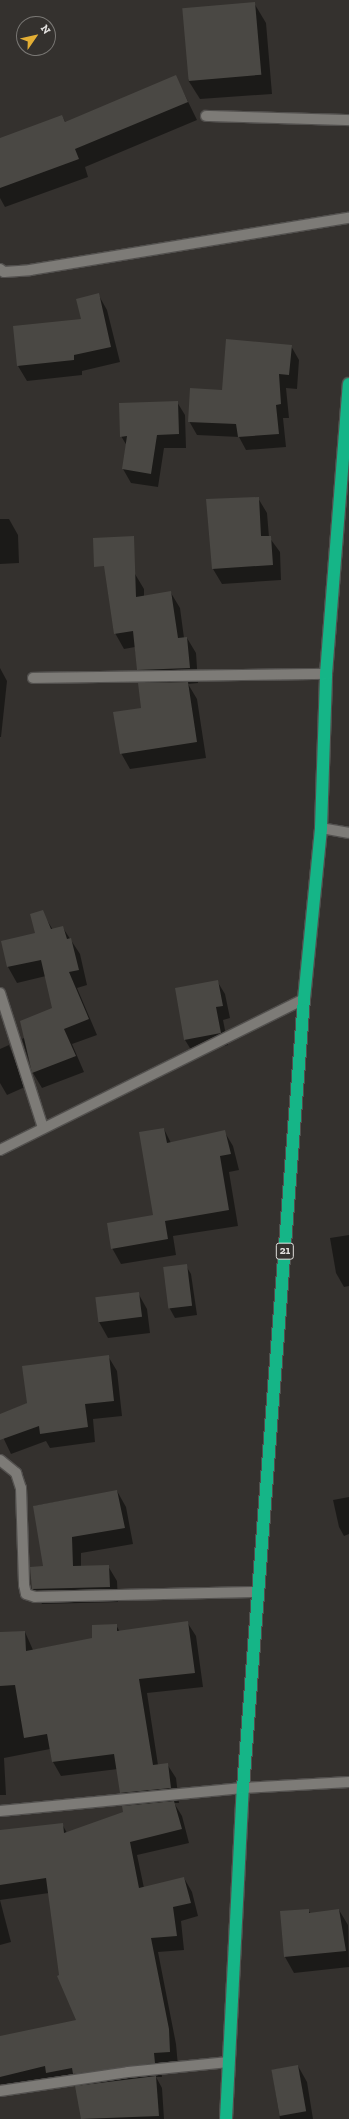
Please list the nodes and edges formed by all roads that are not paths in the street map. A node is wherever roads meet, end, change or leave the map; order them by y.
1 (206, 116) dead end
2 (349, 120) edge
3 (349, 218) edge
4 (0, 269) edge
5 (349, 384) edge
6 (326, 674) junction
7 (33, 678) dead end
8 (321, 828) junction
9 (349, 832) edge
10 (0, 993) edge
11 (304, 999) junction
12 (43, 1128) junction
13 (0, 1150) edge
14 (0, 1460) edge
15 (259, 1592) junction
16 (349, 1782) edge
17 (243, 1788) junction
18 (0, 1811) edge
19 (229, 2062) junction
20 (0, 2091) edge
21 (226, 2119) edge

1 - 2 street
3 - 4 street
5 - 6 highway, 21
6 - 7 street
6 - 8 highway, 21
8 - 9 street
8 - 11 highway, 21
10 - 12 street
11 - 12 street
11 - 15 highway, 21
12 - 13 street
14 - 15 street
15 - 17 highway, 21
16 - 17 street
17 - 18 street
17 - 19 highway, 21
19 - 20 street
19 - 21 highway, 21

